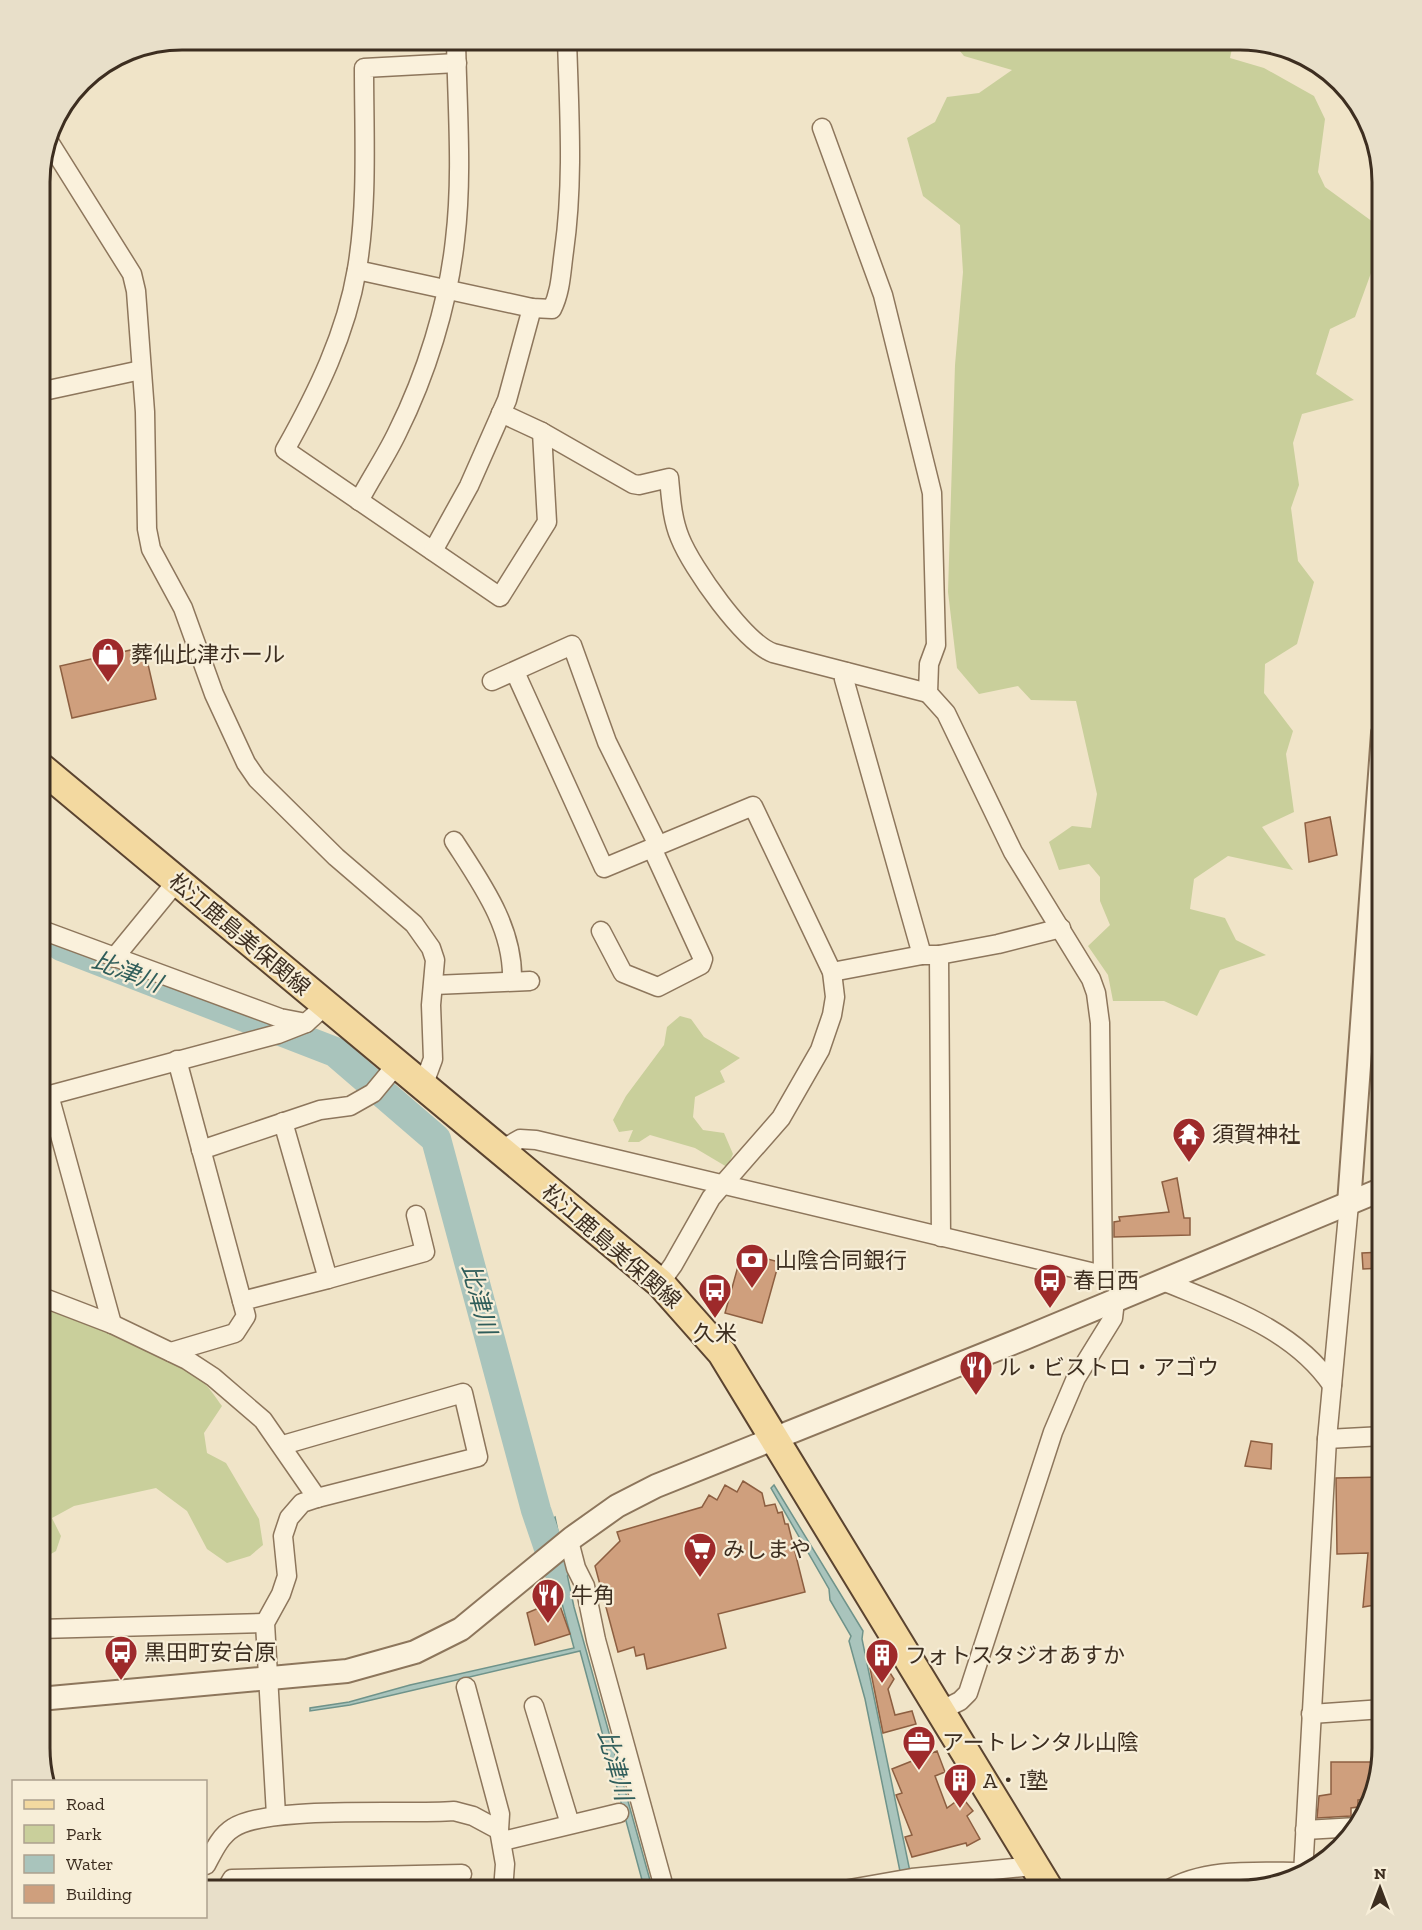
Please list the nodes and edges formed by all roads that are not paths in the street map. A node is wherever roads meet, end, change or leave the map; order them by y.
1 (456, 50) edge
2 (567, 50) edge
3 (457, 63) junction
4 (822, 128) dead end
5 (54, 149) edge
6 (357, 270) junction
7 (445, 289) junction
8 (532, 308) junction
9 (141, 370) junction
10 (50, 390) edge
11 (501, 414) junction
12 (542, 432) junction
13 (359, 501) junction
14 (433, 551) junction
15 (515, 672) junction
16 (846, 672) junction
17 (492, 681) dead end
18 (928, 693) junction
19 (50, 775) edge
20 (454, 841) dead end
21 (655, 846) junction
22 (177, 881) junction
23 (1061, 928) junction
24 (601, 930) dead end
25 (50, 933) edge
26 (1372, 946) edge
27 (931, 955) junction
28 (114, 958) junction
29 (832, 972) junction
30 (434, 985) junction
31 (309, 1018) junction
32 (177, 1060) junction
33 (384, 1080) junction
34 (423, 1086) junction
35 (50, 1095) edge
36 (50, 1117) edge
37 (283, 1122) junction
38 (201, 1150) junction
39 (501, 1150) junction
40 (722, 1185) junction
41 (1372, 1194) edge
42 (1349, 1204) junction
43 (416, 1215) dead end
44 (941, 1237) junction
45 (1103, 1275) junction
46 (327, 1280) junction
47 (1163, 1281) junction
48 (660, 1283) junction
49 (1121, 1298) junction
50 (50, 1300) edge
51 (242, 1301) junction
52 (112, 1323) junction
53 (171, 1352) junction
54 (1332, 1385) junction
55 (1372, 1437) edge
56 (773, 1438) junction
57 (1327, 1439) junction
58 (283, 1445) junction
59 (317, 1498) junction
60 (568, 1541) junction
61 (265, 1623) junction
62 (50, 1629) edge
63 (270, 1678) junction
64 (466, 1687) dead end
65 (50, 1698) edge
66 (534, 1706) dead end
67 (1372, 1710) edge
68 (938, 1712) junction
69 (1311, 1713) junction
70 (619, 1812) dead end
71 (276, 1815) junction
72 (570, 1824) junction
73 (1346, 1828) edge
74 (1305, 1830) junction
75 (501, 1836) junction
76 (207, 1863) edge
77 (1303, 1864) edge
78 (1034, 1866) junction
79 (462, 1874) dead end
80 (1281, 1874) edge
81 (231, 1880) edge
82 (268, 1880) edge
83 (406, 1880) edge
84 (504, 1880) edge
85 (663, 1880) edge
86 (900, 1880) edge
87 (1043, 1880) edge
88 (1186, 1880) edge

1 - 3 street
2 - 8 street
3 - 6 street
3 - 7 street
4 - 18 street
5 - 9 street
6 - 7 street
6 - 13 street
7 - 8 street
7 - 13 street
8 - 11 street
9 - 10 street
9 - 30 street
11 - 12 street
11 - 14 street
12 - 14 street
12 - 16 street
13 - 14 street
15 - 17 street
15 - 21 street
15 - 21 street
16 - 18 street
16 - 27 street
18 - 23 street
19 - 22 main road, 松江鹿島美保関線
20 - 30 street
21 - 24 street
21 - 29 street
22 - 28 street
22 - 31 main road, 松江鹿島美保関線
23 - 27 street
23 - 45 street
25 - 28 street
26 - 42 street
27 - 29 street
27 - 44 street
28 - 31 street
29 - 40 street
30 - 34 street
31 - 32 street
31 - 33 main road, 松江鹿島美保関線
32 - 35 street
32 - 38 street
33 - 34 main road, 松江鹿島美保関線
33 - 37 street
34 - 39 main road, 松江鹿島美保関線
36 - 52 street
37 - 38 street
37 - 46 street
38 - 51 street
39 - 40 street
39 - 48 main road, 松江鹿島美保関線
40 - 44 street
40 - 48 street
41 - 42 street
42 - 47 street
42 - 54 street
43 - 46 street
44 - 45 street
45 - 49 street
46 - 51 street
47 - 49 street
47 - 54 street
48 - 56 main road, 松江鹿島美保関線
49 - 56 street
49 - 68 street
50 - 52 street
51 - 53 street
52 - 53 street
53 - 58 street
54 - 57 street
55 - 57 street
56 - 60 street
56 - 68 main road, 松江鹿島美保関線
57 - 69 street
58 - 59 street
58 - 59 street
59 - 61 street
60 - 63 street
60 - 85 street
61 - 62 street
61 - 63 street
63 - 65 street
63 - 71 street
64 - 75 street
66 - 72 street
67 - 69 street
68 - 78 main road, 松江鹿島美保関線
69 - 74 street
70 - 72 street
71 - 75 street
71 - 76 street
72 - 75 street
73 - 74 street
74 - 77 street
75 - 84 street
78 - 86 street
78 - 87 main road, 松江鹿島美保関線
79 - 83 street
80 - 88 street
81 - 82 street

